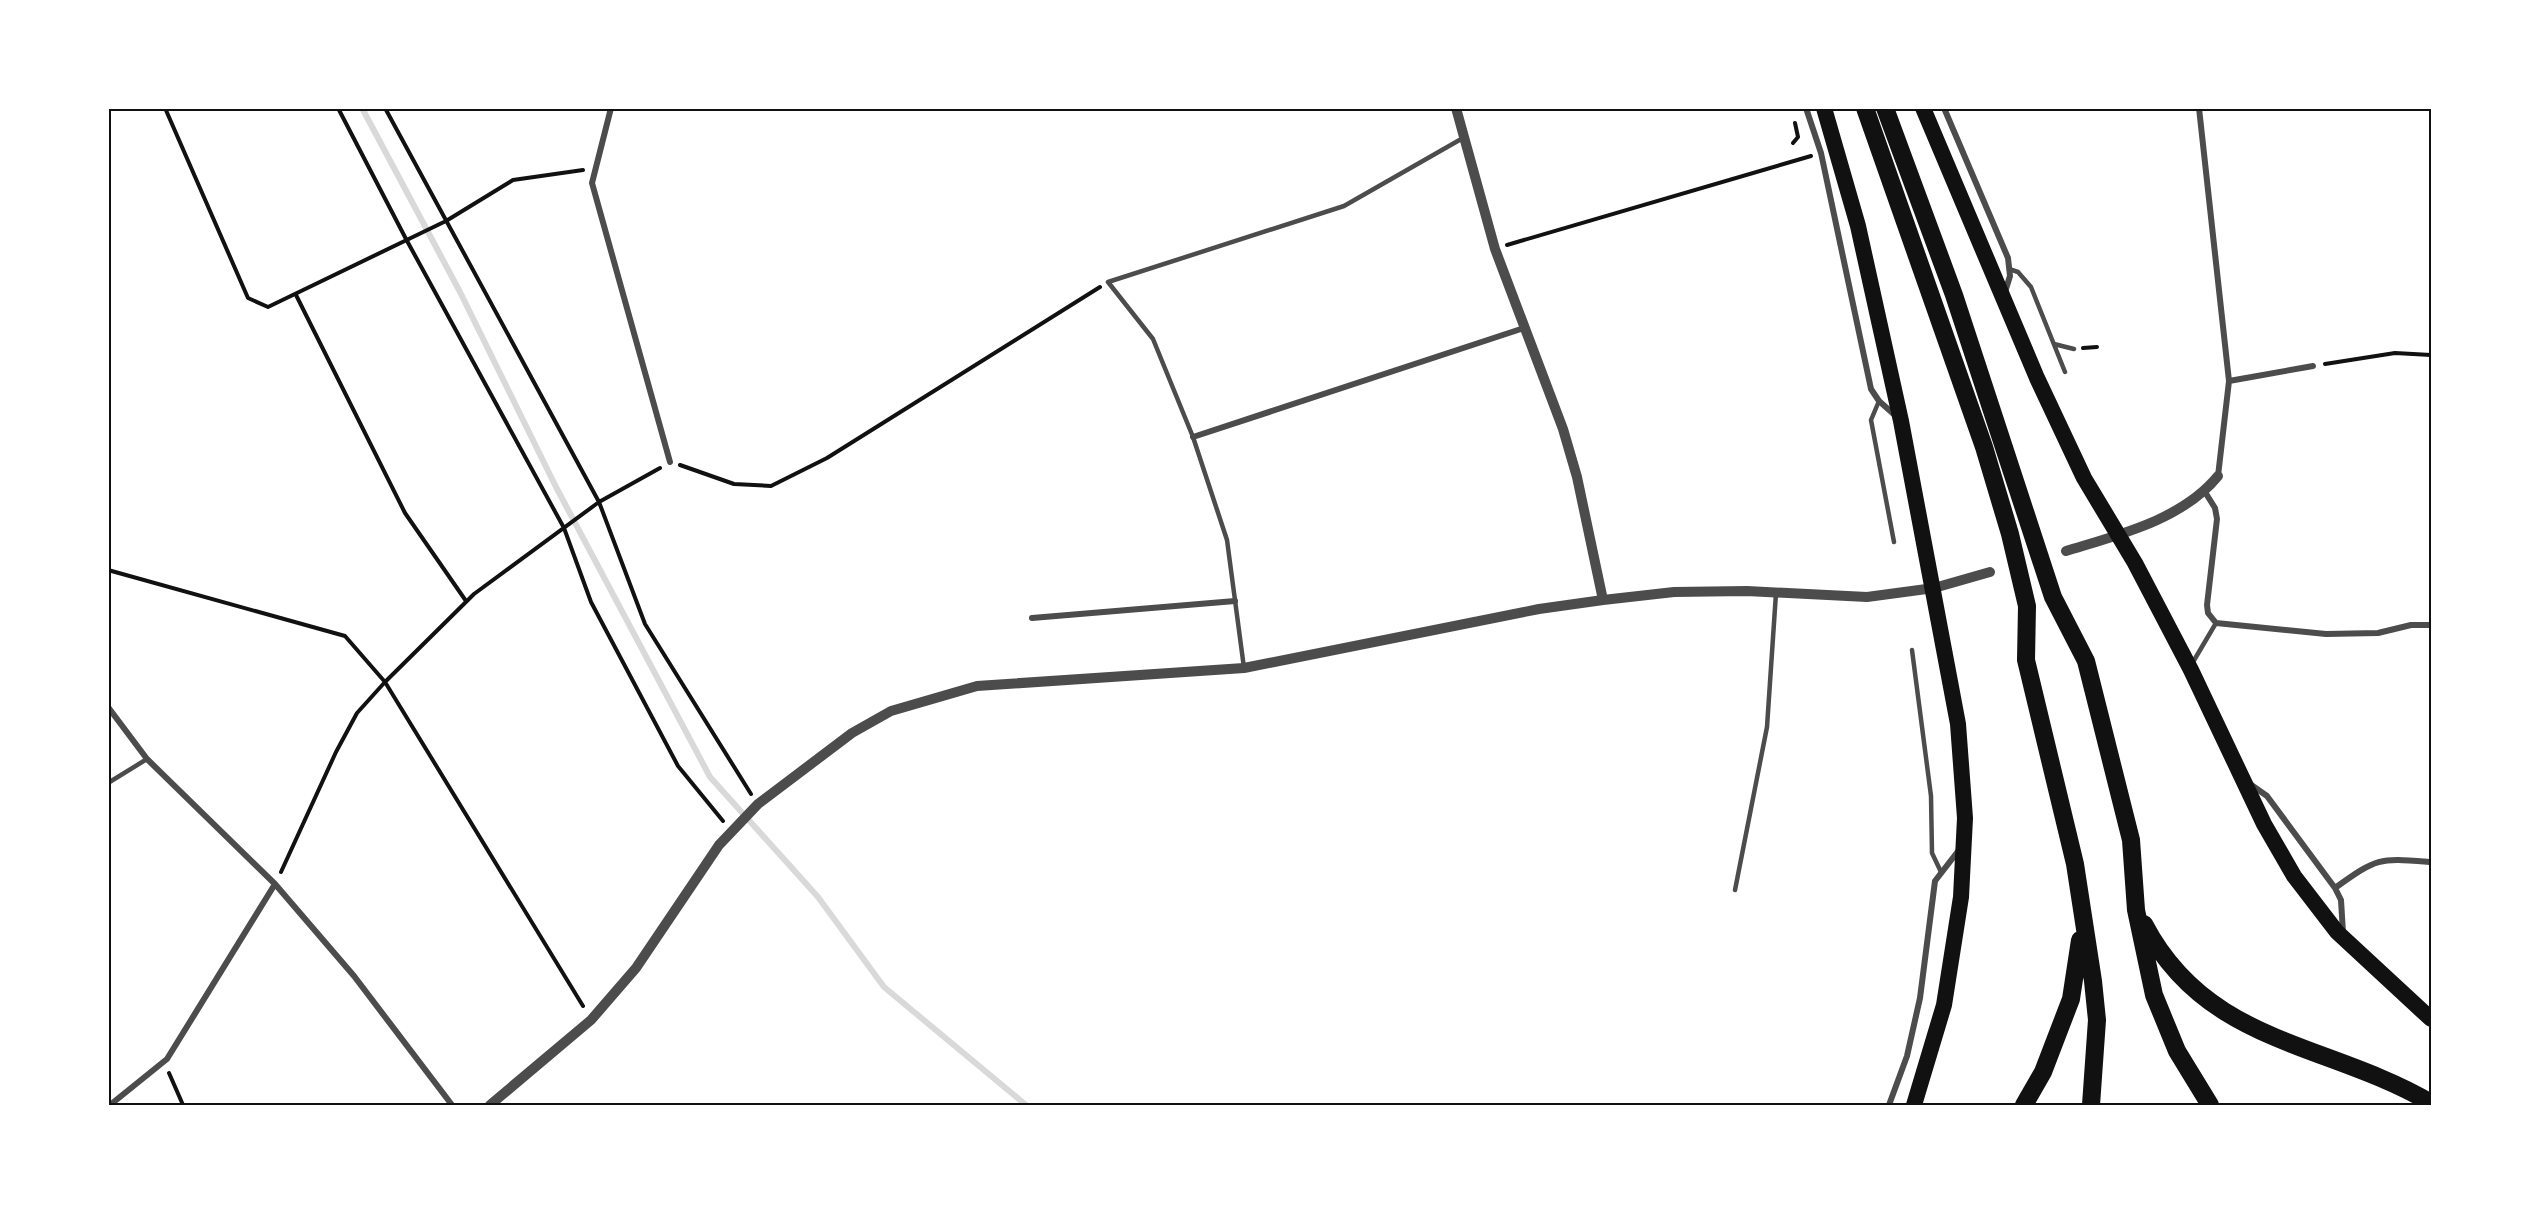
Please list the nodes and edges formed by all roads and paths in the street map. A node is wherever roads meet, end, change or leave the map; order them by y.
1 (165, 108) edge
2 (338, 108) edge
3 (385, 108) edge
4 (611, 108) edge
5 (1456, 108) edge
6 (1806, 108) edge
7 (1824, 108) edge
8 (1865, 108) edge
9 (1885, 108) edge
10 (1923, 108) edge
11 (1944, 108) edge
12 (2199, 108) edge
13 (1796, 127) dead end
14 (1463, 138) junction
15 (1793, 142) dead end
16 (1821, 153) junction
17 (595, 168) junction
18 (446, 220) junction
19 (406, 239) junction
20 (1495, 249) junction
21 (2009, 269) junction
22 (1108, 282) junction
23 (296, 295) junction
24 (2004, 296) junction
25 (1524, 328) junction
26 (2054, 344) junction
27 (2074, 349) dead end
28 (2431, 354) edge
29 (2313, 366) joint
30 (2065, 372) dead end
31 (2229, 381) junction
32 (1879, 401) junction
33 (1902, 422) junction
34 (1193, 437) junction
35 (670, 462) junction
36 (2218, 476) joint
37 (2205, 492) junction
38 (599, 502) junction
39 (564, 528) junction
40 (2118, 535) junction
41 (1894, 542) dead end
42 (2066, 551) dead end
43 (108, 570) edge
44 (1990, 572) dead end
45 (1934, 588) junction
46 (1776, 593) junction
47 (1603, 600) junction
48 (1235, 601) junction
49 (466, 602) junction
50 (1032, 618) dead end
51 (2216, 623) junction
52 (2431, 625) edge
53 (1912, 650) dead end
54 (2190, 667) junction
55 (1244, 668) junction
56 (386, 682) junction
57 (108, 707) edge
58 (147, 759) junction
59 (2242, 778) junction
60 (108, 783) edge
61 (758, 804) junction
62 (731, 832) junction
63 (1962, 846) junction
64 (2431, 862) edge
65 (1941, 872) junction
66 (275, 884) junction
67 (2335, 888) junction
68 (1735, 890) dead end
69 (2136, 910) junction
70 (2083, 926) junction
71 (2343, 937) junction
72 (2431, 1019) edge
73 (591, 1020) junction
74 (164, 1061) junction
75 (2431, 1103) edge
76 (110, 1105) edge
77 (183, 1105) edge
78 (452, 1105) edge
79 (490, 1105) edge
80 (1889, 1105) edge
81 (1914, 1105) edge
82 (2024, 1105) edge
83 (2091, 1105) edge
84 (2210, 1105) edge

1 - 23 path
2 - 19 path
3 - 18 path
4 - 17 street
5 - 14 street
6 - 16 street
7 - 33 highway
8 - 70 highway
9 - 69 highway
10 - 24 highway
11 - 21 street
12 - 31 street
13 - 15 path
14 - 20 street
14 - 22 lane
16 - 20 path
16 - 32 street
17 - 18 path
17 - 35 street
18 - 19 path
18 - 38 path
19 - 23 path
19 - 39 path
20 - 25 street
21 - 24 street
21 - 26 lane
22 - 34 lane
22 - 35 path
23 - 49 path
24 - 40 highway
25 - 34 street
25 - 47 street
26 - 27 lane
26 - 30 lane
28 - 29 path
29 - 31 street
31 - 36 street
32 - 33 street
32 - 41 lane
33 - 45 highway
34 - 48 lane
35 - 38 path
36 - 37 street
37 - 40 street
37 - 51 street
38 - 39 path
38 - 61 path
39 - 49 path
39 - 62 path
40 - 42 street
40 - 54 highway
43 - 56 path
44 - 45 street
45 - 46 street
45 - 63 highway
46 - 47 street
46 - 68 lane
47 - 55 street
48 - 50 street
48 - 55 lane
49 - 56 path
51 - 52 street
51 - 54 lane
53 - 65 lane
54 - 59 highway
55 - 61 street
56 - 66 path
56 - 73 path
57 - 58 street
58 - 60 lane
58 - 66 street
59 - 67 street
59 - 71 highway
61 - 62 street
62 - 73 street
63 - 65 street
63 - 81 highway
64 - 67 street
65 - 80 street
66 - 74 street
66 - 78 street
67 - 71 street
69 - 75 highway
69 - 84 highway
70 - 82 highway
70 - 83 highway
71 - 72 highway
73 - 79 street
74 - 76 street
74 - 77 path

